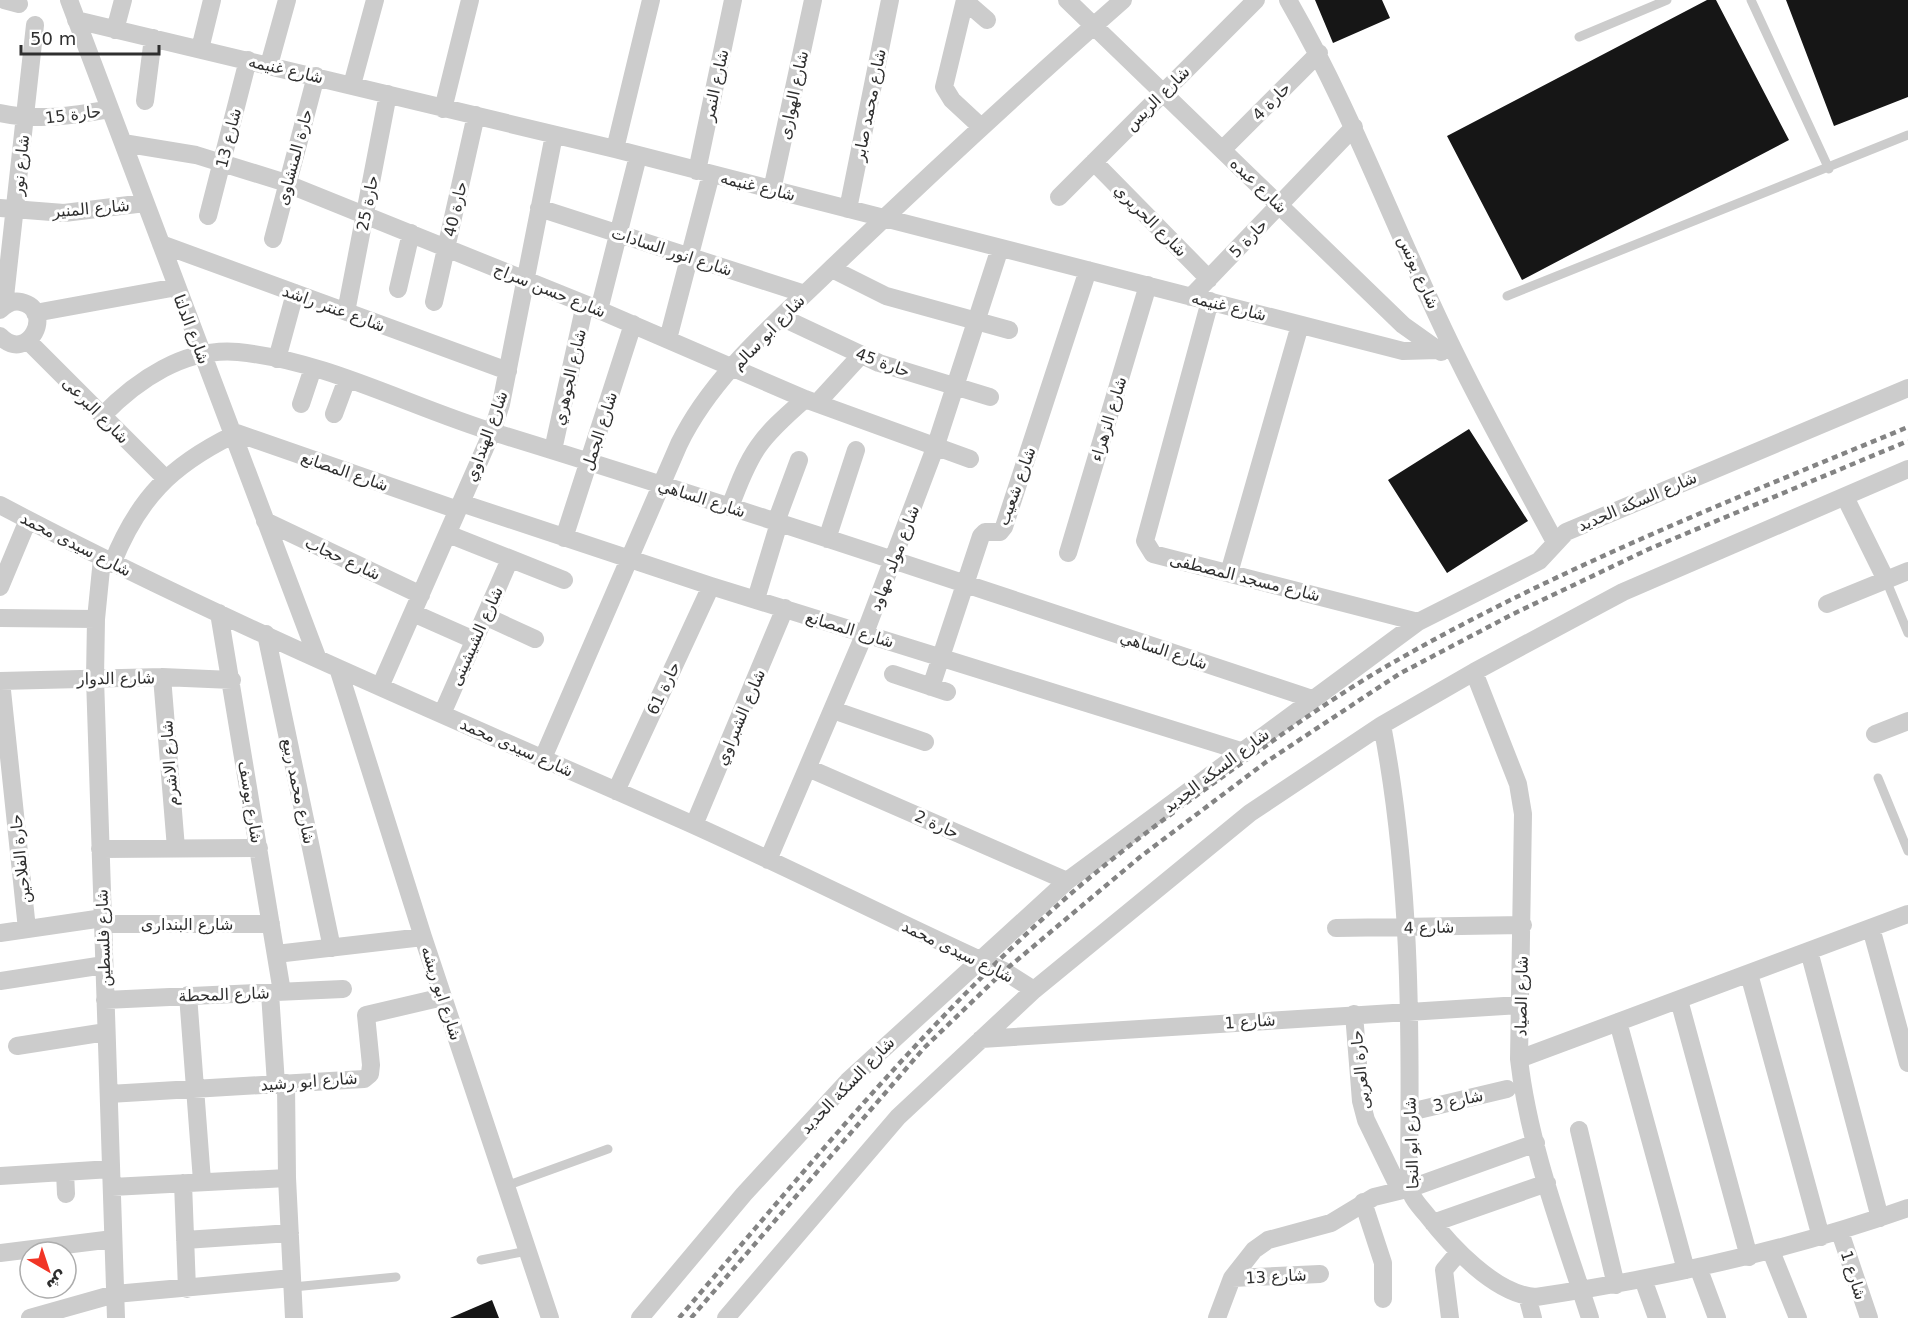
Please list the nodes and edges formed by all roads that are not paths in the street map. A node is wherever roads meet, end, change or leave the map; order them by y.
1 (69, 0) edge
2 (123, 0) edge
3 (212, 0) edge
4 (286, 0) edge
5 (375, 0) edge
6 (470, 0) edge
7 (651, 0) edge
8 (733, 0) edge
9 (813, 0) edge
10 (890, 0) edge
11 (1067, 0) edge
12 (1123, 0) edge
13 (1256, 0) edge
14 (1288, 0) edge
15 (1667, 0) edge
16 (1751, 0) edge
17 (965, 1) edge
18 (76, 20) junction
19 (987, 20) dead end
20 (35, 25) dead end
21 (1095, 25) junction
22 (115, 30) junction
23 (1579, 37) dead end
24 (153, 38) junction
25 (200, 49) junction
26 (1319, 53) junction
27 (248, 60) junction
28 (269, 65) junction
29 (316, 76) junction
30 (352, 85) junction
31 (1164, 92) junction
32 (388, 94) junction
33 (145, 101) dead end
34 (110, 109) junction
35 (443, 109) junction
36 (0, 113) edge
37 (476, 115) junction
38 (25, 118) junction
39 (980, 126) junction
40 (1354, 127) junction
41 (554, 135) junction
42 (1908, 135) edge
43 (123, 143) junction
44 (615, 149) junction
45 (1223, 149) junction
46 (638, 156) junction
47 (222, 162) junction
48 (1094, 162) junction
49 (1829, 169) junction
50 (704, 173) junction
51 (287, 184) junction
52 (772, 190) junction
53 (1059, 197) dead end
54 (145, 203) junction
55 (1280, 205) junction
56 (539, 208) junction
57 (7, 209) edge
58 (848, 209) junction
59 (365, 214) junction
60 (208, 216) dead end
61 (882, 219) junction
62 (411, 233) junction
63 (618, 234) junction
64 (273, 238) dead end
65 (161, 244) junction
66 (446, 248) junction
67 (1000, 248) junction
68 (690, 257) junction
69 (832, 268) junction
70 (1088, 270) junction
71 (1209, 279) junction
72 (525, 281) junction
73 (1148, 285) junction
74 (177, 287) junction
75 (398, 289) dead end
76 (295, 293) junction
77 (805, 294) junction
78 (1507, 296) dead end
79 (1191, 297) junction
80 (1210, 301) junction
81 (434, 302) dead end
82 (1, 307) edge
83 (592, 307) junction
84 (346, 312) junction
85 (35, 313) junction
86 (781, 317) junction
87 (976, 322) junction
88 (633, 324) junction
89 (1300, 325) junction
90 (1009, 330) dead end
91 (0, 336) edge
92 (668, 339) junction
93 (28, 341) junction
94 (1438, 350) junction
95 (202, 353) junction
96 (861, 355) junction
97 (277, 359) junction
98 (1458, 361) junction
99 (313, 368) junction
100 (733, 368) junction
101 (508, 371) junction
102 (347, 380) junction
103 (955, 386) junction
104 (1908, 388) edge
105 (990, 397) dead end
106 (811, 401) junction
107 (301, 404) dead end
108 (334, 414) dead end
109 (102, 416) junction
110 (492, 432) junction
111 (232, 433) junction
112 (935, 448) junction
113 (553, 450) junction
114 (856, 450) dead end
115 (970, 459) dead end
116 (799, 460) dead end
117 (589, 461) junction
118 (1908, 469) edge
119 (165, 478) junction
120 (661, 484) junction
121 (1845, 496) junction
122 (0, 505) edge
123 (459, 507) junction
124 (730, 507) junction
125 (28, 520) junction
126 (265, 521) junction
127 (777, 523) junction
128 (448, 534) junction
129 (564, 538) junction
130 (827, 539) junction
131 (1555, 542) junction
132 (1068, 554) dead end
133 (510, 558) junction
134 (629, 559) junction
135 (893, 560) junction
136 (107, 561) junction
137 (1908, 571) edge
138 (1229, 573) junction
139 (564, 580) dead end
140 (1886, 580) junction
141 (965, 584) junction
142 (711, 586) junction
143 (0, 587) edge
144 (421, 595) junction
145 (756, 600) junction
146 (1827, 604) dead end
147 (785, 609) junction
148 (219, 613) junction
149 (413, 613) junction
150 (485, 616) junction
151 (0, 618) edge
152 (96, 619) junction
153 (1418, 622) junction
154 (865, 633) junction
155 (1908, 633) edge
156 (266, 634) junction
157 (535, 639) dead end
158 (474, 640) junction
159 (316, 657) junction
160 (941, 657) junction
161 (338, 668) junction
162 (1474, 672) junction
163 (893, 674) dead end
164 (162, 677) junction
165 (95, 678) junction
166 (232, 680) junction
167 (0, 681) edge
168 (380, 687) junction
169 (1312, 699) junction
170 (833, 710) junction
171 (442, 714) junction
172 (1908, 721) edge
173 (1382, 725) junction
174 (1875, 734) dead end
175 (4, 739) edge
176 (925, 742) dead end
177 (1241, 751) junction
178 (543, 758) junction
179 (808, 768) junction
180 (1878, 778) dead end
181 (616, 791) junction
182 (694, 825) junction
183 (176, 848) junction
184 (259, 848) junction
185 (100, 849) junction
186 (1908, 851) edge
187 (768, 860) junction
188 (1067, 880) junction
189 (1908, 914) edge
190 (103, 921) junction
191 (271, 924) junction
192 (1522, 925) junction
193 (1405, 927) junction
194 (1336, 928) dead end
195 (1871, 928) junction
196 (27, 929) junction
197 (0, 933) edge
198 (423, 937) junction
199 (332, 948) junction
200 (1809, 951) junction
201 (276, 954) junction
202 (979, 960) junction
203 (104, 965) junction
204 (1749, 974) junction
205 (0, 981) edge
206 (343, 989) dead end
207 (1034, 990) junction
208 (276, 992) junction
209 (188, 995) junction
210 (443, 997) junction
211 (105, 1000) junction
212 (1678, 1000) junction
213 (1521, 1005) junction
214 (1408, 1011) junction
215 (1354, 1014) junction
216 (1618, 1022) junction
217 (106, 1032) junction
218 (981, 1039) junction
219 (17, 1046) dead end
220 (1519, 1059) junction
221 (1908, 1063) edge
222 (281, 1084) junction
223 (195, 1089) junction
224 (1507, 1089) dead end
225 (109, 1094) junction
226 (1410, 1112) junction
227 (1579, 1130) dead end
228 (1536, 1143) junction
229 (608, 1149) dead end
230 (0, 1160) edge
231 (65, 1172) junction
232 (6, 1176) edge
233 (111, 1178) junction
234 (287, 1178) junction
235 (202, 1181) junction
236 (183, 1183) junction
237 (1547, 1183) junction
238 (506, 1186) junction
239 (1406, 1189) junction
240 (66, 1194) dead end
241 (1364, 1202) junction
242 (1908, 1208) edge
243 (1880, 1218) junction
244 (1433, 1223) junction
245 (1840, 1232) junction
246 (290, 1233) junction
247 (1821, 1237) junction
248 (113, 1239) junction
249 (185, 1240) junction
250 (527, 1251) junction
251 (1771, 1251) junction
252 (1459, 1252) junction
253 (0, 1253) edge
254 (1749, 1257) junction
255 (481, 1260) dead end
256 (1692, 1269) junction
257 (1320, 1274) dead end
258 (396, 1277) dead end
259 (1232, 1278) junction
260 (1643, 1279) junction
261 (293, 1283) junction
262 (1616, 1285) junction
263 (187, 1288) junction
264 (1581, 1290) junction
265 (115, 1294) junction
266 (1527, 1296) junction
267 (1383, 1299) dead end
268 (30, 1318) edge
269 (116, 1318) edge
270 (294, 1318) edge
271 (550, 1318) edge
272 (640, 1318) edge
273 (726, 1318) edge
274 (1217, 1318) edge
275 (1450, 1318) edge
276 (1533, 1318) edge
277 (1590, 1318) edge
278 (1657, 1318) edge
279 (1717, 1318) edge
280 (1798, 1318) edge
281 (1869, 1318) edge

1 - 18 street, شارع الدلتا
2 - 22 street
3 - 25 street
4 - 28 street
5 - 30 street
6 - 35 street
7 - 44 street
8 - 50 street, شارع النمر
9 - 52 street, شارع الهوارى
10 - 58 street, شارع محمد صابر
11 - 21 street, شارع عبده
12 - 21 street, شارع ابو سالم
13 - 31 street, شارع الريس
14 - 26 street, شارع يونس
15 - 23 lane
16 - 49 lane
17 - 19 street
17 - 39 street
18 - 22 street, شارع غنيمه
18 - 34 street, شارع الدلتا
20 - 38 street, شارع نور
21 - 31 street, شارع عبده
21 - 39 street, شارع ابو سالم
22 - 24 street, شارع غنيمه
24 - 25 street, شارع غنيمه
24 - 33 street
25 - 27 street, شارع غنيمه
26 - 40 street, شارع يونس
26 - 45 street, حارة 4
27 - 28 street, شارع غنيمه
27 - 47 street, شارع 13
28 - 29 street, شارع غنيمه
29 - 30 street, شارع غنيمه
29 - 51 street, حارة المنشاوى
30 - 32 street, شارع غنيمه
31 - 45 street, شارع عبده
31 - 48 street, شارع الريس
32 - 35 street, شارع غنيمه
32 - 59 street, حارة 25
34 - 38 street, حارة 15
34 - 43 street, شارع الدلتا
35 - 37 street, شارع غنيمه
36 - 38 street, حارة 15
37 - 41 street, شارع غنيمه
37 - 66 street, حارة 40
38 - 57 street, شارع نور
39 - 61 street, شارع ابو سالم
40 - 55 street, حارة 5
40 - 98 street, شارع يونس
41 - 44 street, شارع غنيمه
41 - 56 street, شارع الهنداوي
42 - 49 lane
43 - 47 street, شارع حسن سراج
43 - 54 street, شارع الدلتا
44 - 46 street, شارع غنيمه
45 - 55 street, شارع عبده
46 - 50 street, شارع غنيمه
46 - 63 street, شارع الجوهري
47 - 51 street, شارع حسن سراج
47 - 60 street, شارع 13
48 - 53 street, شارع الريس
48 - 71 street, شارع الحريري
49 - 78 lane
50 - 52 street, شارع غنيمه
50 - 68 street, شارع النمر
51 - 59 street, شارع حسن سراج
51 - 64 street, حارة المنشاوى
52 - 58 street, شارع غنيمه
54 - 57 street, شارع المنير
54 - 65 street, شارع الدلتا
55 - 71 street, حارة 5
55 - 94 street, شارع عبده
56 - 63 street, شارع انور السادات
56 - 72 street, شارع الهنداوي
57 - 82 street, شارع نور
58 - 61 street, شارع غنيمه
59 - 62 street, شارع حسن سراج
59 - 84 street, حارة 25
61 - 67 street, شارع غنيمه
61 - 69 street, شارع ابو سالم
62 - 66 street, شارع حسن سراج
62 - 75 street
63 - 68 street, شارع انور السادات
63 - 83 street, شارع الجوهري
65 - 74 street, شارع الدلتا
65 - 76 street, شارع عنتر راشد
66 - 72 street, شارع حسن سراج
66 - 81 street, حارة 40
67 - 70 street, شارع غنيمه
67 - 87 street, شارع مولد مهاود
68 - 77 street, شارع انور السادات
68 - 92 street, شارع النمر
69 - 77 street, شارع ابو سالم
69 - 87 street
70 - 73 street, شارع غنيمه
70 - 141 street, شارع شعيب
71 - 79 street, حارة 5
72 - 83 street, شارع حسن سراج
72 - 101 street, شارع الهنداوي
73 - 79 street, شارع غنيمه
73 - 132 street, شارع الزهراء
74 - 85 street
74 - 95 street, شارع الدلتا
76 - 84 street, شارع عنتر راشد
76 - 97 street
77 - 86 street, شارع ابو سالم
79 - 80 street, شارع غنيمه
80 - 89 street, شارع غنيمه
80 - 138 street, شارع مسجد المصطفى
82 - 85 street
83 - 88 street, شارع حسن سراج
83 - 113 street, شارع الجوهري
84 - 101 street, شارع عنتر راشد
85 - 93 street
86 - 96 street, حارة 45
86 - 100 street, شارع ابو سالم
87 - 90 street
87 - 103 street, شارع مولد مهاود
88 - 92 street, شارع حسن سراج
88 - 117 street, شارع الجمل
89 - 94 street, شارع غنيمه
89 - 138 street
91 - 93 street
92 - 100 street, شارع حسن سراج
93 - 109 street, شارع البرعى
94 - 98 street, شارع عبده
95 - 97 street, شارع الساهي
95 - 109 street, شارع الساهي
95 - 111 street, شارع الدلتا
96 - 103 street, حارة 45
96 - 106 street
97 - 99 street, شارع الساهي
98 - 131 street, شارع يونس
99 - 102 street, شارع الساهي
99 - 107 street
100 - 106 street, شارع حسن سراج
100 - 120 street, شارع ابو سالم
101 - 110 street, شارع الهنداوي
102 - 108 street
102 - 110 street, شارع الساهي
103 - 105 street, حارة 45
103 - 112 street, شارع مولد مهاود
104 - 131 street, شارع السكة الحديد
106 - 112 street, شارع حسن سراج
106 - 124 street
109 - 119 street, شارع البرعى
110 - 113 street, شارع الساهي
110 - 123 street, شارع الهنداوي
111 - 119 street, شارع فلسطين
111 - 123 street, شارع المصانع
111 - 126 street, شارع الدلتا
112 - 115 street, شارع حسن سراج
112 - 135 street, شارع مولد مهاود
113 - 117 street, شارع الساهي
114 - 130 street
116 - 127 street
117 - 120 street, شارع الساهي
117 - 129 street, شارع الجمل
118 - 121 street
119 - 136 street, شارع فلسطين
120 - 124 street, شارع الساهي
120 - 134 street, شارع ابو سالم
121 - 140 street
121 - 162 street
122 - 125 street, شارع سيدى محمد
123 - 128 street, شارع الهنداوي
123 - 129 street, شارع المصانع
124 - 127 street, شارع الساهي
125 - 136 street, شارع سيدى محمد
125 - 143 street
126 - 144 street, شارع حجاب
126 - 159 street, شارع الدلتا
127 - 130 street, شارع الساهي
127 - 145 street
128 - 133 street
128 - 144 street, شارع الهنداوي
129 - 134 street, شارع المصانع
130 - 135 street, شارع الساهي
131 - 153 street, شارع السكة الحديد
133 - 139 street
133 - 150 street, شارع الشيشينى
134 - 142 street, شارع المصانع
134 - 178 street, شارع ابو سالم
135 - 141 street, شارع الساهي
135 - 154 street, شارع مولد مهاود
136 - 148 street, شارع سيدى محمد
136 - 152 street, شارع فلسطين
137 - 140 street
138 - 153 street, شارع مسجد المصطفى
140 - 146 street
140 - 155 lane
141 - 160 street, شارع شعيب
141 - 169 street, شارع الساهي
142 - 145 street, شارع المصانع
142 - 181 street, حارة 61
144 - 149 street, شارع الهنداوي
145 - 147 street, شارع المصانع
147 - 154 street, شارع المصانع
147 - 182 street, شارع الشبراوي
148 - 156 street, شارع سيدى محمد
148 - 166 street, شارع يوسف
149 - 158 street
149 - 168 street, شارع الهنداوي
150 - 157 street
150 - 158 street, شارع الشيشينى
151 - 152 street
152 - 165 street, شارع فلسطين
153 - 169 street, شارع السكة الحديد
154 - 160 street, شارع المصانع
154 - 170 street, شارع مولد مهاود
156 - 159 street, شارع سيدى محمد
156 - 199 street, شارع محمد ربيع
158 - 171 street, شارع الشيشينى
159 - 161 street, شارع سيدى محمد
160 - 163 street, شارع شعيب
160 - 177 street, شارع المصانع
161 - 168 street, شارع سيدى محمد
161 - 198 street, شارع ابو ريشه
162 - 173 street
162 - 192 street, شارع الصياد
164 - 165 street, شارع الدوار
164 - 166 street, شارع الدوار
164 - 183 street, شارع الاشرم
165 - 167 street, شارع الدوار
165 - 185 street, شارع فلسطين
166 - 184 street, شارع يوسف
167 - 175 street, حارة الفلاحين
168 - 171 street, شارع سيدى محمد
169 - 177 street, شارع السكة الحديد
170 - 176 street
170 - 179 street, شارع مولد مهاود
171 - 178 street, شارع سيدى محمد
172 - 174 street
173 - 193 street, شارع ابو النجا
173 - 207 street
175 - 196 street, حارة الفلاحين
177 - 188 street, شارع السكة الحديد
178 - 181 street, شارع سيدى محمد
179 - 187 street, شارع مولد مهاود
179 - 188 street, حارة 2
180 - 186 lane
181 - 182 street, شارع سيدى محمد
182 - 187 street, شارع سيدى محمد
183 - 184 street
183 - 185 street
184 - 191 street, شارع يوسف
185 - 190 street, شارع فلسطين
187 - 202 street, شارع سيدى محمد
188 - 202 street, شارع السكة الحديد
189 - 195 street
190 - 191 street, شارع البندارى
190 - 196 street, شارع البندارى
190 - 203 street, شارع فلسطين
191 - 201 street, شارع يوسف
192 - 193 street, شارع 4
192 - 213 street, شارع الصياد
193 - 194 street, شارع 4
193 - 214 street, شارع ابو النجا
195 - 200 street
195 - 221 street
196 - 197 street, شارع البندارى
198 - 199 street
198 - 210 street, شارع ابو ريشه
199 - 201 street
200 - 204 street
200 - 243 street
201 - 208 street, شارع يوسف
202 - 207 street, شارع سيدى محمد
202 - 272 street, شارع السكة الحديد
203 - 205 street
203 - 211 street, شارع فلسطين
204 - 212 street
204 - 247 street
206 - 208 street, شارع المحطة
207 - 218 street
208 - 209 street, شارع المحطة
208 - 222 street, شارع يوسف
209 - 211 street, شارع المحطة
209 - 223 street
210 - 222 street, شارع ابو رشيد
210 - 238 street, شارع ابو ريشه
211 - 217 street, شارع فلسطين
212 - 216 street
212 - 254 street
213 - 214 street, شارع 1
213 - 220 street, شارع الصياد
214 - 215 street, شارع 1
214 - 226 street, شارع ابو النجا
215 - 218 street, شارع 1
215 - 239 street, حارة العربى
216 - 220 street
216 - 256 street
217 - 219 street
217 - 225 street, شارع فلسطين
218 - 273 street
220 - 228 street, شارع الصياد
222 - 223 street, شارع ابو رشيد
222 - 234 street, شارع يوسف
223 - 225 street, شارع ابو رشيد
223 - 235 street
224 - 226 street, شارع 3
225 - 233 street, شارع فلسطين
226 - 239 street, شارع ابو النجا
227 - 262 street
228 - 237 street, شارع الصياد
228 - 239 street
229 - 238 lane
230 - 232 street
231 - 232 street
231 - 233 street
231 - 240 street
233 - 236 street
233 - 248 street, شارع فلسطين
234 - 235 street
234 - 246 street, شارع يوسف
235 - 236 street
236 - 249 street
237 - 244 street
237 - 264 street, شارع الصياد
238 - 250 street, شارع ابو ريشه
239 - 241 street
239 - 244 street, شارع ابو النجا
241 - 259 street
241 - 267 street
242 - 243 street
243 - 245 street
244 - 252 street, شارع ابو النجا
245 - 247 street
245 - 281 street, شارع 1
246 - 249 street
246 - 261 street, شارع يوسف
247 - 251 street
248 - 253 street
248 - 265 street, شارع فلسطين
249 - 263 street
250 - 255 lane
250 - 271 street, شارع ابو ريشه
251 - 254 street
251 - 280 street
252 - 266 street, شارع ابو النجا
252 - 275 street
254 - 256 street
256 - 260 street
256 - 279 street
257 - 259 street, شارع 13
258 - 261 lane
259 - 274 street
260 - 262 street
260 - 278 street
261 - 263 street
261 - 270 street, شارع يوسف
262 - 264 street
263 - 265 street
264 - 266 street
264 - 277 street, شارع الصياد
265 - 268 street
265 - 269 street, شارع فلسطين
266 - 276 street

